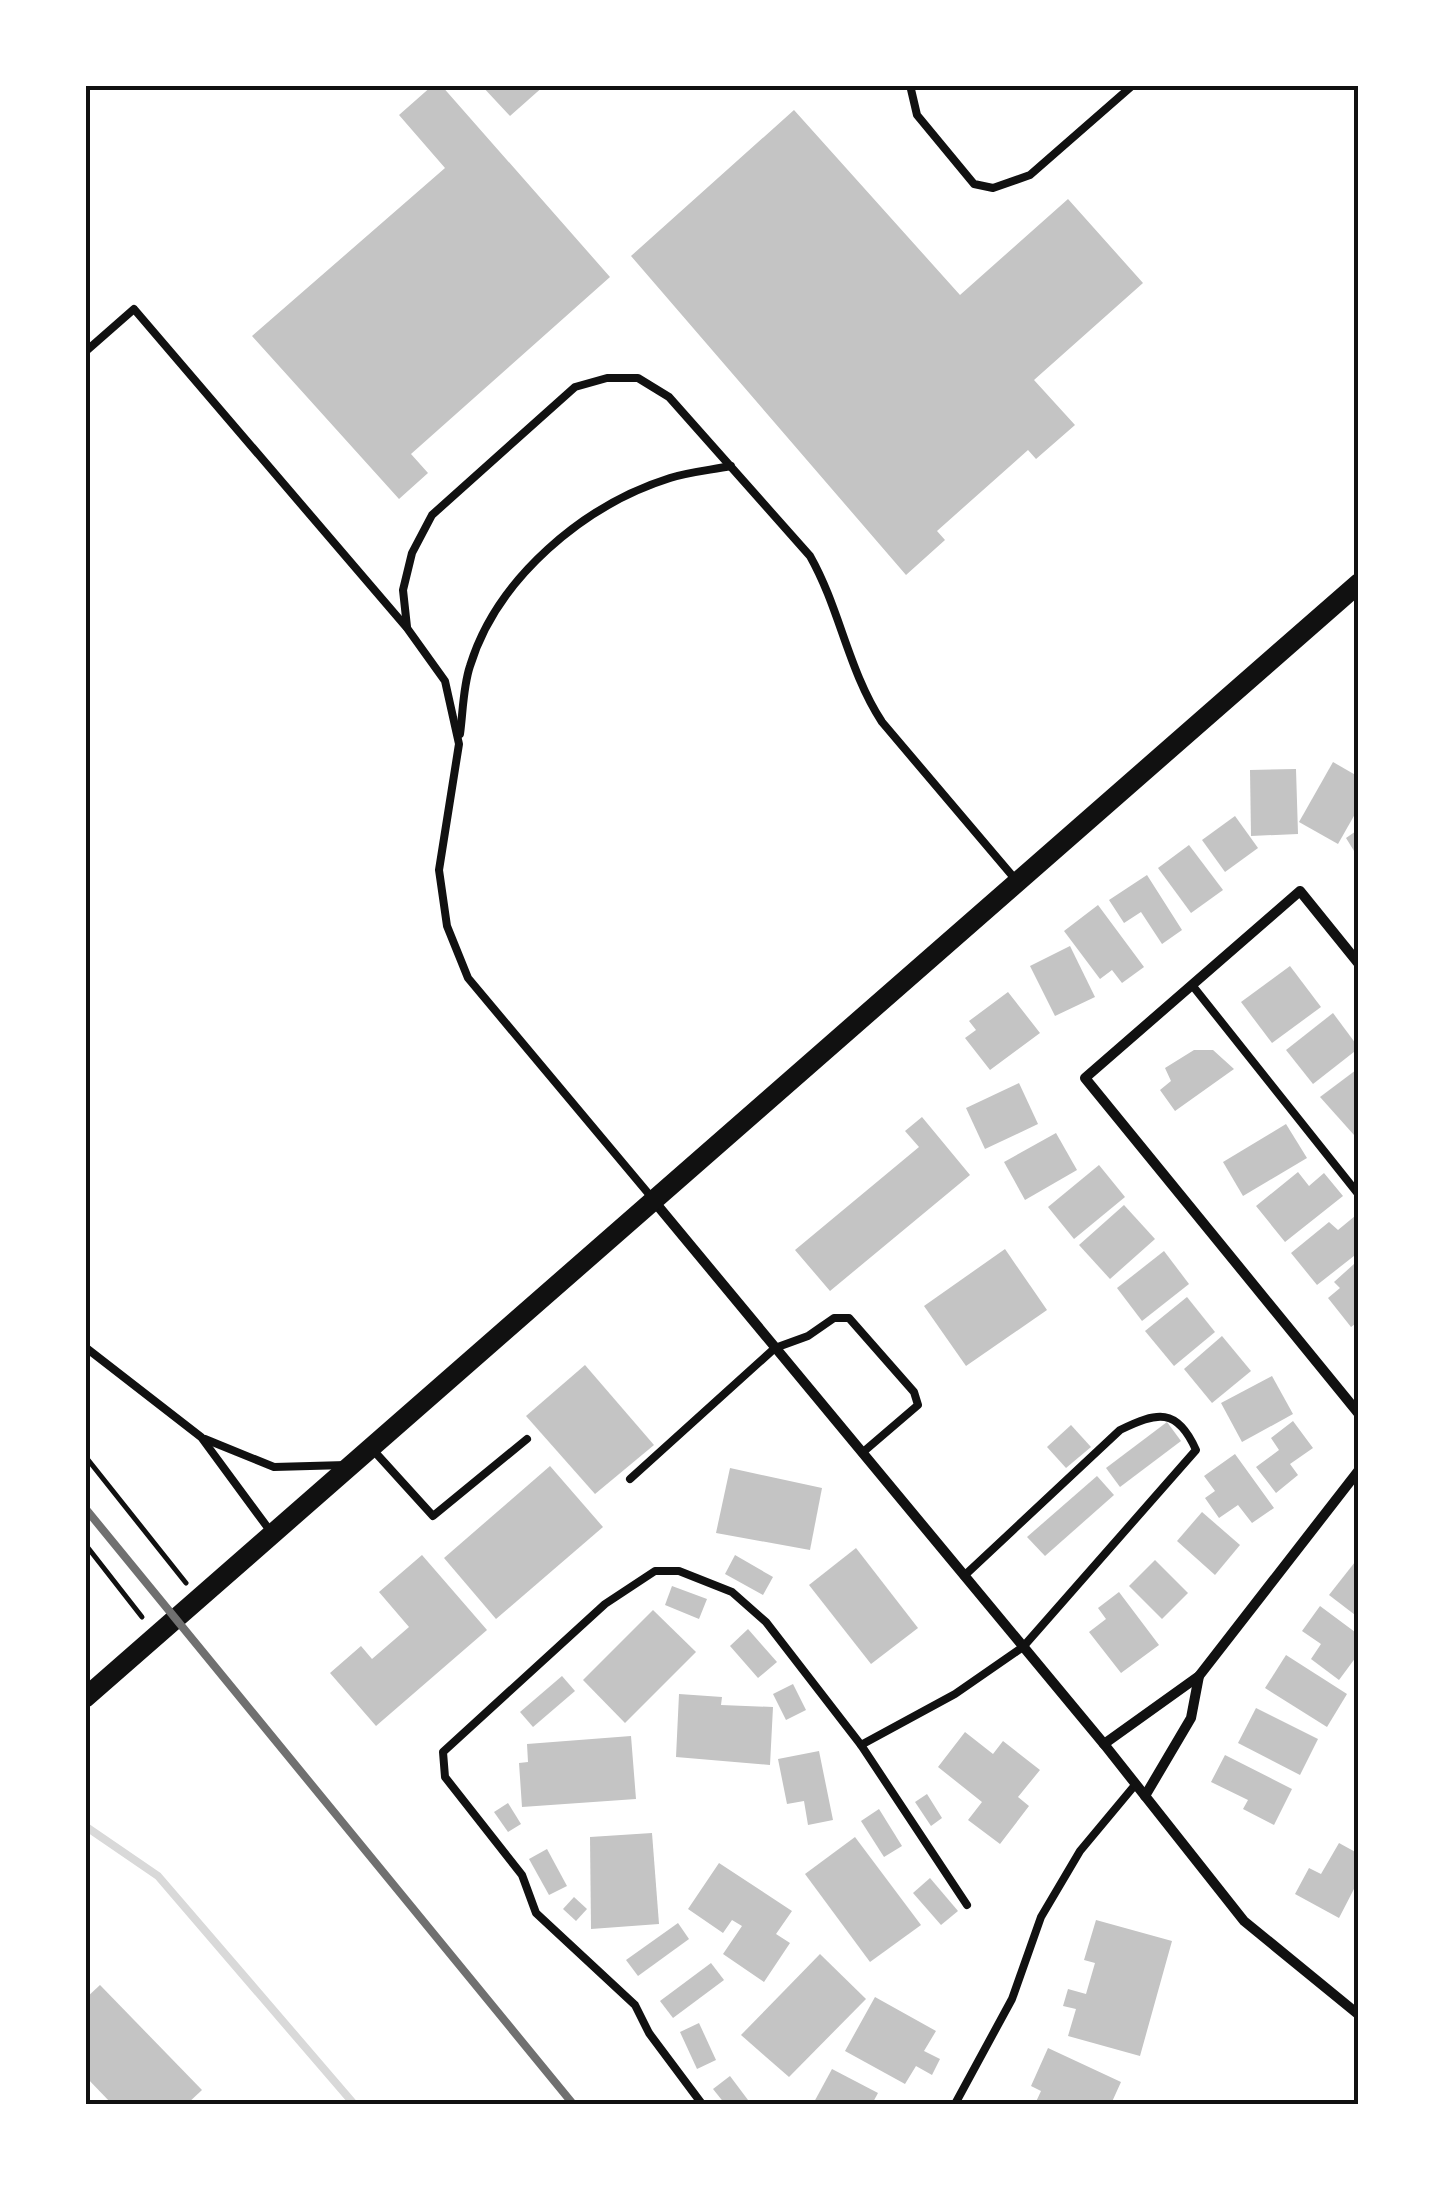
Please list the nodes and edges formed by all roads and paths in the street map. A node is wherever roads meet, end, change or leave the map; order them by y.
1 (910, 85) edge
2 (1133, 85) edge
3 (85, 352) edge
4 (731, 466) junction
5 (1359, 583) edge
6 (407, 628) junction
7 (459, 744) junction
8 (1018, 882) junction
9 (1359, 964) edge
10 (1192, 986) junction
11 (1359, 1194) edge
12 (653, 1199) junction
13 (85, 1346) edge
14 (775, 1348) junction
15 (1359, 1414) edge
16 (201, 1437) junction
17 (527, 1439) dead end
18 (371, 1447) junction
19 (862, 1453) junction
20 (85, 1456) edge
21 (351, 1465) junction
22 (1359, 1470) edge
23 (630, 1480) dead end
24 (272, 1534) junction
25 (85, 1544) edge
26 (964, 1576) junction
27 (198, 1598) junction
28 (156, 1636) junction
29 (1024, 1647) junction
30 (1199, 1676) junction
31 (85, 1698) edge
32 (1104, 1744) junction
33 (861, 1745) junction
34 (1134, 1785) junction
35 (1145, 1796) junction
36 (967, 1905) dead end
37 (1359, 2015) edge
38 (702, 2104) edge
39 (955, 2104) edge

1 - 2 lane
3 - 6 lane
4 - 6 lane
4 - 7 lane
4 - 8 lane
5 - 8 main road
6 - 7 lane
7 - 12 lane
8 - 12 main road
9 - 10 street
10 - 11 lane
10 - 15 street
12 - 14 street
12 - 18 main road
13 - 16 lane
14 - 19 street
14 - 19 lane
14 - 23 lane
16 - 21 lane
16 - 24 lane
17 - 18 lane
18 - 21 main road
19 - 26 street
20 - 27 path
21 - 24 main road
22 - 30 street
24 - 27 main road
25 - 28 path
26 - 29 street
26 - 29 lane
27 - 28 main road
28 - 31 main road
29 - 32 street
29 - 33 lane
30 - 32 street
30 - 35 street
32 - 34 street
33 - 36 lane
33 - 38 lane
34 - 35 street
34 - 39 lane
35 - 37 street

